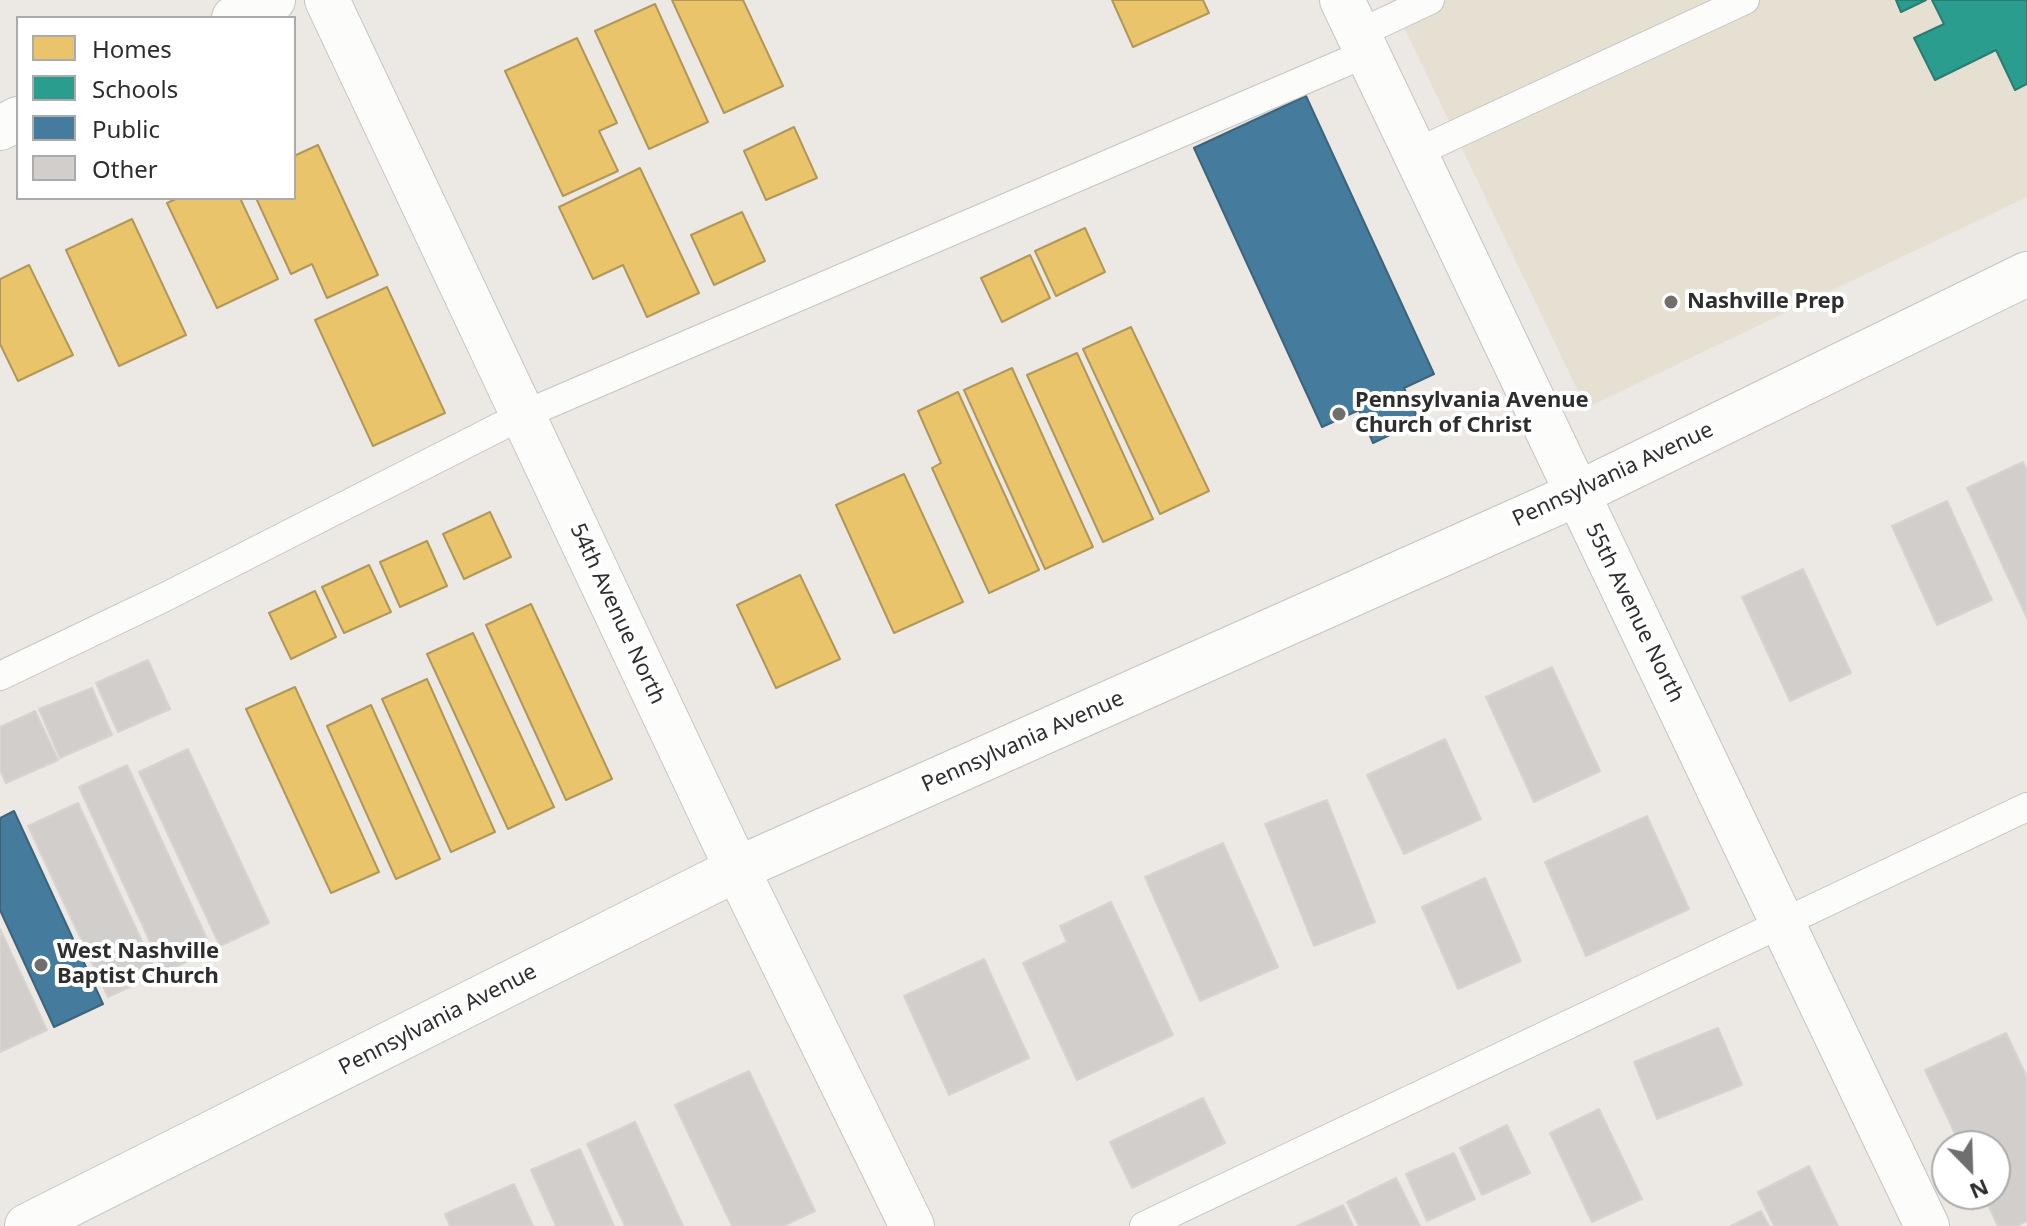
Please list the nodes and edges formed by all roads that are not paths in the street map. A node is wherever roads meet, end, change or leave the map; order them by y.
1 (273, 0) edge
2 (327, 0) edge
3 (1430, 0) edge
4 (1745, 0) edge
5 (238, 16) edge
6 (1356, 29) edge
7 (1415, 153) junction
8 (2027, 274) edge
9 (523, 415) junction
10 (1577, 494) junction
11 (0, 676) edge
12 (2027, 807) edge
13 (737, 869) junction
14 (1782, 923) junction
15 (27, 1226) edge
16 (912, 1226) edge
17 (1144, 1226) edge
18 (1927, 1226) edge

1 - 5 street
2 - 9 street, 54th Avenue North
3 - 6 lane
4 - 7 lane
6 - 7 street, 55th Avenue North
6 - 9 lane
7 - 10 street, 55th Avenue North
8 - 10 street, Pennsylvania Avenue
9 - 11 lane
9 - 13 street, 54th Avenue North
10 - 13 street, Pennsylvania Avenue
10 - 14 street, 55th Avenue North
12 - 14 lane
13 - 15 street, Pennsylvania Avenue
13 - 16 street, 54th Avenue North
14 - 17 lane
14 - 18 street, 55th Avenue North

